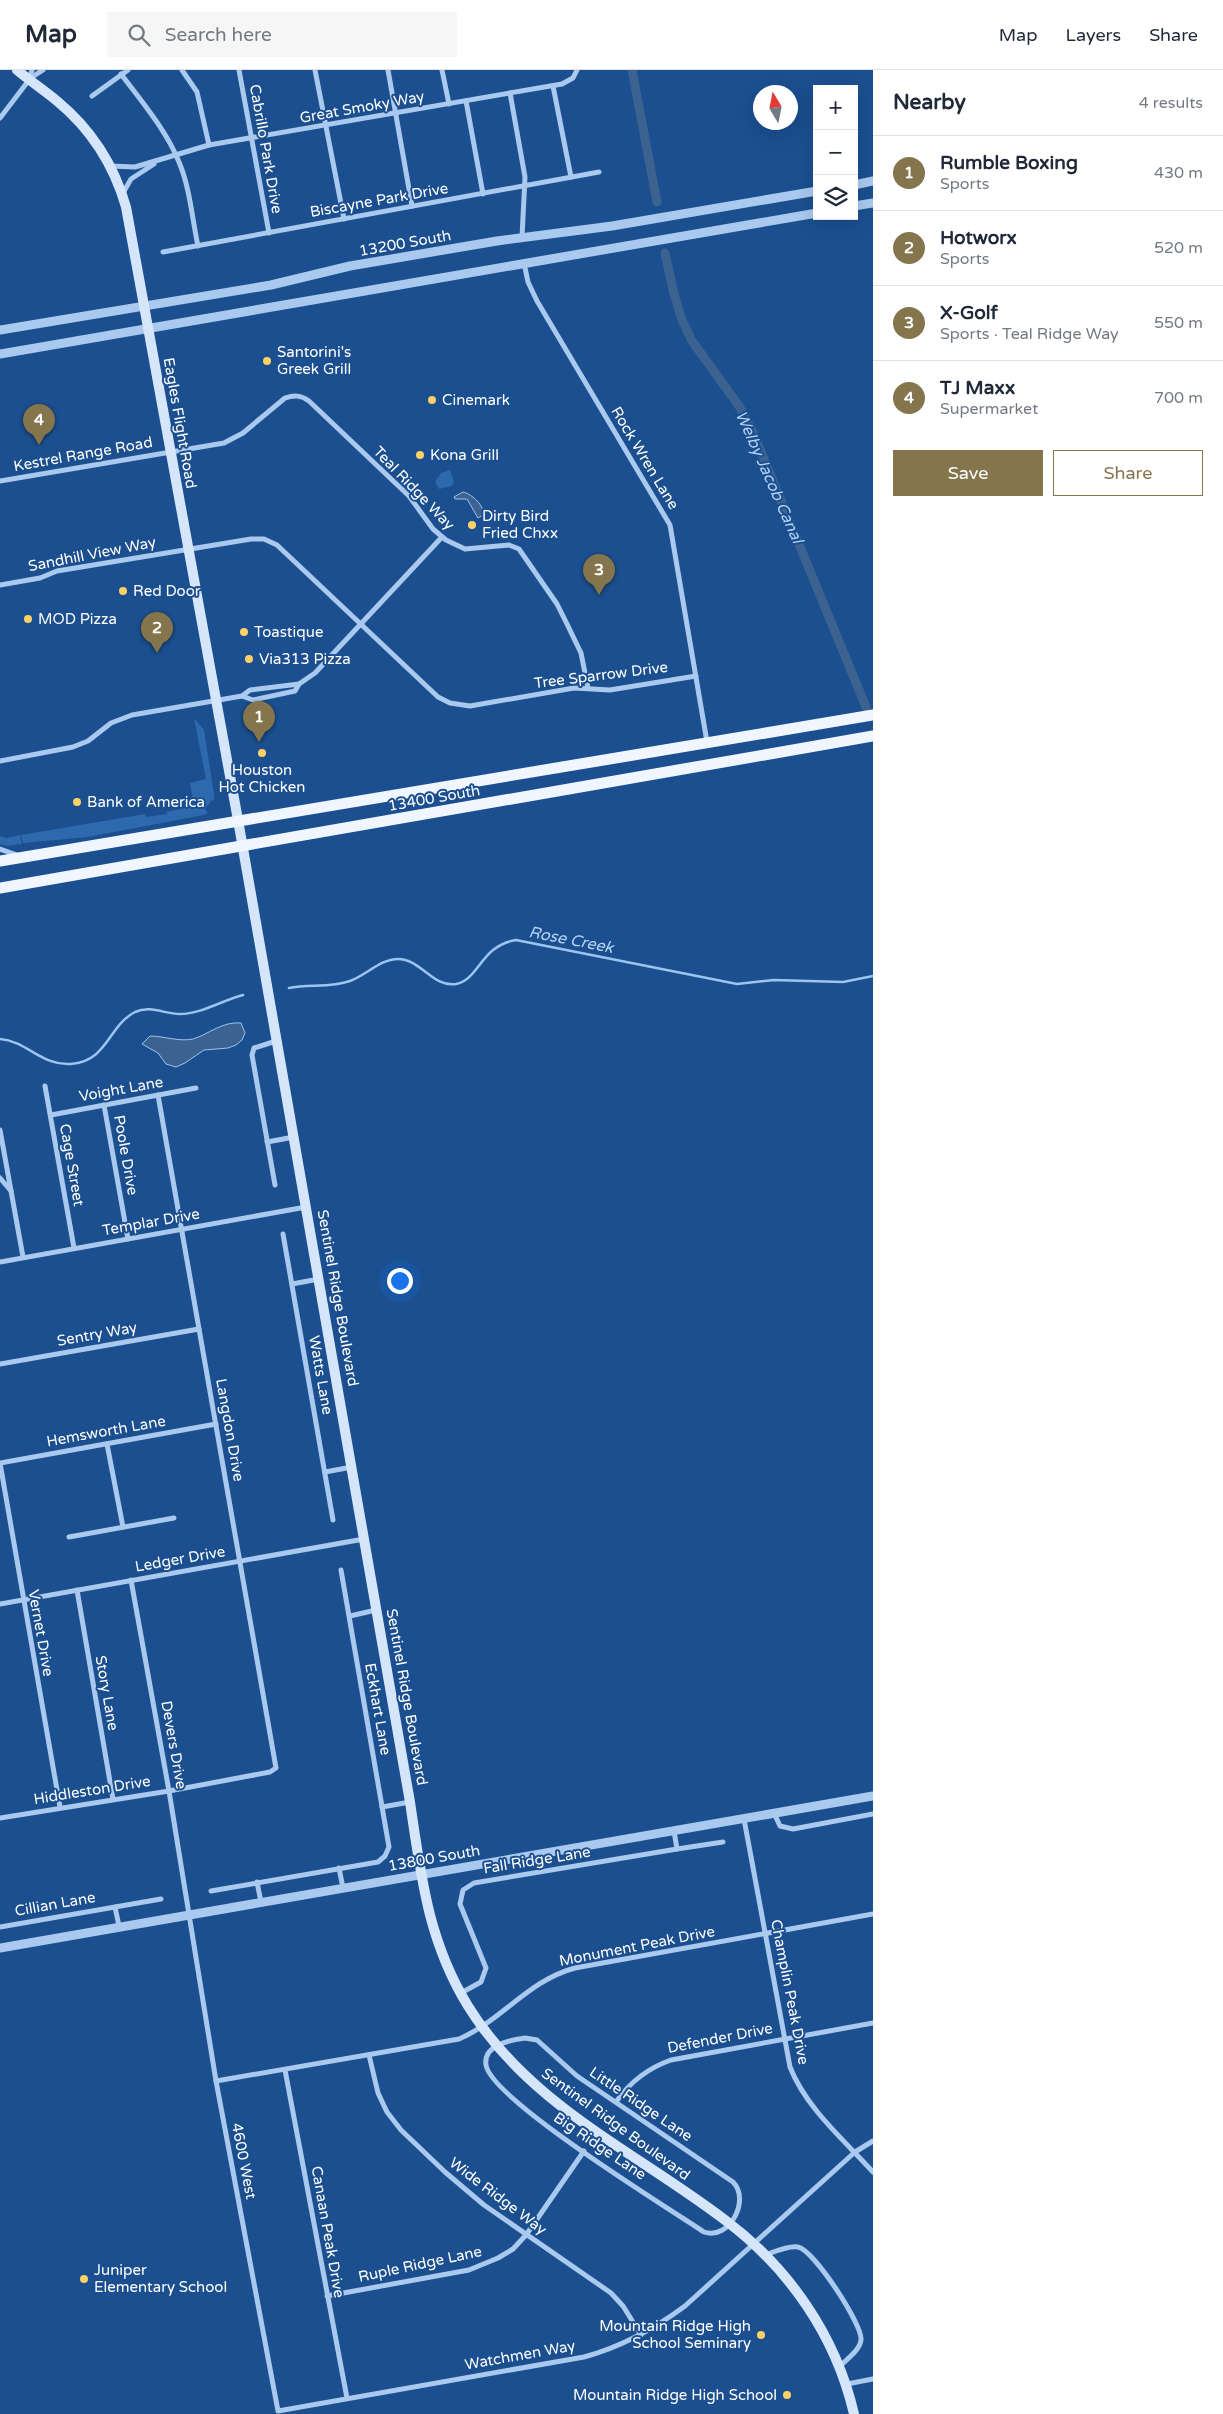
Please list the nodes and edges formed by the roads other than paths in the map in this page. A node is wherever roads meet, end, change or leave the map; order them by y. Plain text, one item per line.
1 (18, 70) edge
2 (43, 70) edge
3 (128, 70) edge
4 (182, 70) edge
5 (239, 70) edge
6 (315, 70) edge
7 (388, 70) edge
8 (442, 70) edge
9 (577, 70) edge
10 (122, 74) junction
11 (30, 75) edge
12 (553, 86) junction
13 (510, 93) junction
14 (92, 96) dead end
15 (466, 102) junction
16 (449, 104) junction
17 (396, 113) junction
18 (0, 118) edge
19 (326, 126) junction
20 (252, 139) junction
21 (209, 145) junction
22 (176, 154) junction
23 (156, 162) junction
24 (110, 166) junction
25 (599, 172) dead end
26 (571, 177) junction
27 (873, 182) edge
28 (858, 184) edge
29 (525, 186) junction
30 (813, 192) edge
31 (483, 194) junction
32 (122, 196) junction
33 (873, 203) edge
34 (858, 205) edge
35 (412, 206) junction
36 (813, 214) edge
37 (344, 219) junction
38 (269, 233) junction
39 (522, 237) junction
40 (198, 246) junction
41 (163, 252) dead end
42 (524, 263) junction
43 (143, 306) junction
44 (147, 328) junction
45 (0, 330) edge
46 (0, 354) edge
47 (170, 452) junction
48 (0, 481) edge
49 (442, 537) junction
50 (188, 549) junction
51 (0, 585) edge
52 (361, 624) junction
53 (696, 676) junction
54 (299, 684) junction
55 (588, 688) junction
56 (242, 696) junction
57 (216, 701) junction
58 (873, 714) edge
59 (873, 736) edge
60 (707, 742) junction
61 (0, 760) edge
62 (238, 820) junction
63 (242, 846) junction
64 (0, 849) edge
65 (22, 857) junction
66 (0, 861) edge
67 (0, 888) edge
68 (277, 1041) junction
69 (45, 1086) dead end
70 (196, 1088) dead end
71 (158, 1095) junction
72 (104, 1105) junction
73 (50, 1115) junction
74 (0, 1130) edge
75 (294, 1137) junction
76 (267, 1142) junction
77 (0, 1178) edge
78 (275, 1185) dead end
79 (12, 1192) junction
80 (306, 1207) junction
81 (182, 1229) junction
82 (283, 1234) dead end
83 (128, 1239) junction
84 (74, 1248) junction
85 (24, 1257) junction
86 (0, 1262) edge
87 (319, 1279) junction
88 (292, 1284) junction
89 (199, 1328) junction
90 (0, 1364) edge
91 (216, 1424) junction
92 (107, 1444) junction
93 (0, 1463) edge
94 (352, 1468) junction
95 (325, 1472) junction
96 (174, 1518) dead end
97 (333, 1520) dead end
98 (122, 1527) junction
99 (69, 1537) dead end
100 (364, 1538) junction
101 (241, 1561) junction
102 (341, 1570) dead end
103 (131, 1580) junction
104 (76, 1590) junction
105 (23, 1600) junction
106 (0, 1604) edge
107 (377, 1610) junction
108 (350, 1616) junction
109 (276, 1768) joint
110 (169, 1791) junction
111 (873, 1796) edge
112 (114, 1800) junction
113 (410, 1802) junction
114 (382, 1807) junction
115 (60, 1808) junction
116 (774, 1814) junction
117 (873, 1814) edge
118 (0, 1816) edge
119 (744, 1818) junction
120 (674, 1831) junction
121 (723, 1842) dead end
122 (677, 1849) junction
123 (339, 1868) junction
124 (422, 1874) junction
125 (257, 1882) junction
126 (342, 1888) junction
127 (211, 1891) dead end
128 (161, 1899) dead end
129 (261, 1902) junction
130 (115, 1907) junction
131 (190, 1914) junction
132 (873, 1914) edge
133 (119, 1926) junction
134 (0, 1927) edge
135 (766, 1934) junction
136 (0, 1948) edge
137 (461, 1994) junction
138 (873, 2023) edge
139 (482, 2026) junction
140 (785, 2038) junction
141 (497, 2046) junction
142 (369, 2055) junction
143 (286, 2070) junction
144 (216, 2082) junction
145 (616, 2102) junction
146 (873, 2141) edge
147 (584, 2151) junction
148 (854, 2152) junction
149 (873, 2172) edge
150 (730, 2224) junction
151 (526, 2235) junction
152 (753, 2243) junction
153 (765, 2255) junction
154 (327, 2296) junction
155 (642, 2335) junction
156 (840, 2366) junction
157 (873, 2379) edge
158 (847, 2384) junction
159 (347, 2398) junction
160 (278, 2412) joint
161 (854, 2414) edge

1 - 11 main road, Eagles Flight Road
2 - 11 street
3 - 10 street
4 - 21 street
5 - 20 street, Cabrillo Park Drive
6 - 19 street
7 - 17 street
8 - 16 street
9 - 12 street, Great Smoky Way
10 - 14 street
10 - 22 street
11 - 18 street
11 - 24 main road, Eagles Flight Road
12 - 13 street, Great Smoky Way
12 - 26 street
13 - 15 street, Great Smoky Way
13 - 29 street
15 - 16 street, Great Smoky Way
15 - 31 street
16 - 17 street, Great Smoky Way
17 - 19 street, Great Smoky Way
17 - 35 street
19 - 20 street, Great Smoky Way
19 - 37 street
20 - 21 street, Great Smoky Way
20 - 38 street, Cabrillo Park Drive
21 - 22 street, Great Smoky Way
22 - 23 street, Great Smoky Way
22 - 40 street
23 - 24 street, Great Smoky Way
23 - 32 street, Great Smoky Way
24 - 32 main road, Eagles Flight Road
25 - 26 street, Biscayne Park Drive
26 - 29 street, Biscayne Park Drive
27 - 28 street
29 - 31 street, Biscayne Park Drive
29 - 39 street
30 - 39 street, 13200 South
31 - 35 street, Biscayne Park Drive
32 - 43 main road, Eagles Flight Road
33 - 34 street
35 - 37 street, Biscayne Park Drive
36 - 42 street
37 - 38 street, Biscayne Park Drive
38 - 40 street, Biscayne Park Drive
39 - 43 street, 13200 South
40 - 41 street, Biscayne Park Drive
42 - 44 street
42 - 53 street, Rock Wren Lane
43 - 44 main road, Eagles Flight Road
43 - 45 street, 13200 South
44 - 46 street
44 - 47 main road, Eagles Flight Road
47 - 48 street, Kestrel Range Road
47 - 49 street, Teal Ridge Way
47 - 50 main road, Eagles Flight Road
49 - 52 street
49 - 55 street, Teal Ridge Way
50 - 51 street, Sandhill View Way
50 - 52 street, Tree Sparrow Drive
50 - 57 main road, Eagles Flight Road
52 - 54 street
52 - 55 street, Tree Sparrow Drive
53 - 55 street, Tree Sparrow Drive
53 - 60 street, Rock Wren Lane
54 - 56 street
54 - 56 street
56 - 57 street
57 - 61 street
57 - 62 main road, Eagles Flight Road
58 - 60 main road, 13400 South
59 - 63 main road, 13400 South
60 - 62 main road, 13400 South
62 - 63 main road, Sentinel Ridge Boulevard
62 - 65 main road, 13400 South
63 - 67 main road, 13400 South
63 - 68 main road, Sentinel Ridge Boulevard
64 - 65 street
65 - 66 main road, 13400 South
68 - 75 main road, Sentinel Ridge Boulevard
68 - 76 street
69 - 73 street, Cage Street
70 - 71 street, Voight Lane
71 - 72 street, Voight Lane
71 - 81 street, Langdon Drive
72 - 73 street, Voight Lane
72 - 83 street, Poole Drive
73 - 84 street, Cage Street
74 - 79 street
75 - 76 street
75 - 80 main road, Sentinel Ridge Boulevard
76 - 78 street
77 - 79 street
79 - 85 street
80 - 81 street, Templar Drive
80 - 87 main road, Sentinel Ridge Boulevard
81 - 83 street, Templar Drive
81 - 89 street, Langdon Drive
82 - 88 street, Watts Lane
83 - 84 street, Templar Drive
84 - 85 street, Templar Drive
85 - 86 street, Templar Drive
87 - 88 street
87 - 94 main road, Sentinel Ridge Boulevard
88 - 95 street, Watts Lane
89 - 90 street, Sentry Way
89 - 91 street, Langdon Drive
91 - 92 street, Hemsworth Lane
91 - 101 street, Langdon Drive
92 - 93 street, Hemsworth Lane
92 - 98 street
93 - 105 street, Vernet Drive
94 - 95 street
94 - 100 main road, Sentinel Ridge Boulevard
95 - 97 street, Watts Lane
96 - 98 street
98 - 99 street
100 - 101 street, Ledger Drive
100 - 107 main road, Sentinel Ridge Boulevard
101 - 103 street, Ledger Drive
101 - 109 street, Langdon Drive
102 - 108 street, Eckhart Lane
103 - 104 street, Ledger Drive
103 - 110 street, Devers Drive
104 - 105 street, Ledger Drive
104 - 112 street, Story Lane
105 - 106 street, Ledger Drive
105 - 115 street, Vernet Drive
107 - 108 street
107 - 113 main road, Sentinel Ridge Boulevard
108 - 114 street, Eckhart Lane
109 - 110 street, Hiddleston Drive
110 - 112 street, Hiddleston Drive
110 - 131 street, Devers Drive
111 - 116 street, 13800 South
112 - 115 street, Hiddleston Drive
113 - 114 street
113 - 124 main road, Sentinel Ridge Boulevard
114 - 123 street, Eckhart Lane
115 - 118 street, Hiddleston Drive
116 - 117 street
116 - 119 street, 13800 South
119 - 120 street, 13800 South
119 - 135 street, Champlin Peak Drive
120 - 122 street
120 - 124 street, 13800 South
121 - 122 street, Fall Ridge Lane
122 - 137 street, Fall Ridge Lane
123 - 125 street
123 - 126 street
124 - 126 street, 13800 South
124 - 137 main road, Sentinel Ridge Boulevard
125 - 127 street
125 - 129 street
126 - 129 street, 13800 South
128 - 130 street, Cillian Lane
129 - 131 street, 13800 South
130 - 133 street, Cillian Lane
130 - 134 street, Cillian Lane
131 - 133 street, 13800 South
131 - 144 street, 4600 West
132 - 135 street, Monument Peak Drive
133 - 136 street, 13800 South
135 - 139 street, Monument Peak Drive
135 - 140 street, Champlin Peak Drive
137 - 139 main road, Sentinel Ridge Boulevard
138 - 140 street, Defender Drive
139 - 141 main road, Sentinel Ridge Boulevard
139 - 142 street, Monument Peak Drive
140 - 145 street, Defender Drive
140 - 148 street, Champlin Peak Drive
141 - 145 street, Little Ridge Lane
141 - 147 street, Big Ridge Lane
141 - 150 main road, Sentinel Ridge Boulevard
142 - 143 street, Monument Peak Drive
142 - 151 street, Wide Ridge Way
143 - 144 street, Monument Peak Drive
143 - 154 street, Canaan Peak Drive
144 - 160 street, 4600 West
145 - 150 street, Little Ridge Lane
146 - 148 street, Watchmen Way
147 - 150 street, Big Ridge Lane
147 - 151 street, Ruple Ridge Lane
148 - 149 street, Champlin Peak Drive
148 - 152 street, Watchmen Way
150 - 152 main road, Sentinel Ridge Boulevard
151 - 154 street, Ruple Ridge Lane
151 - 155 street, Wide Ridge Way
152 - 153 main road, Sentinel Ridge Boulevard
152 - 155 street, Watchmen Way
153 - 156 main road, Sentinel Ridge Boulevard
153 - 156 street
154 - 159 street, Canaan Peak Drive
155 - 159 street, Watchmen Way
156 - 158 main road, Sentinel Ridge Boulevard
157 - 158 street
158 - 161 main road, Sentinel Ridge Boulevard
159 - 160 street, Watchmen Way

